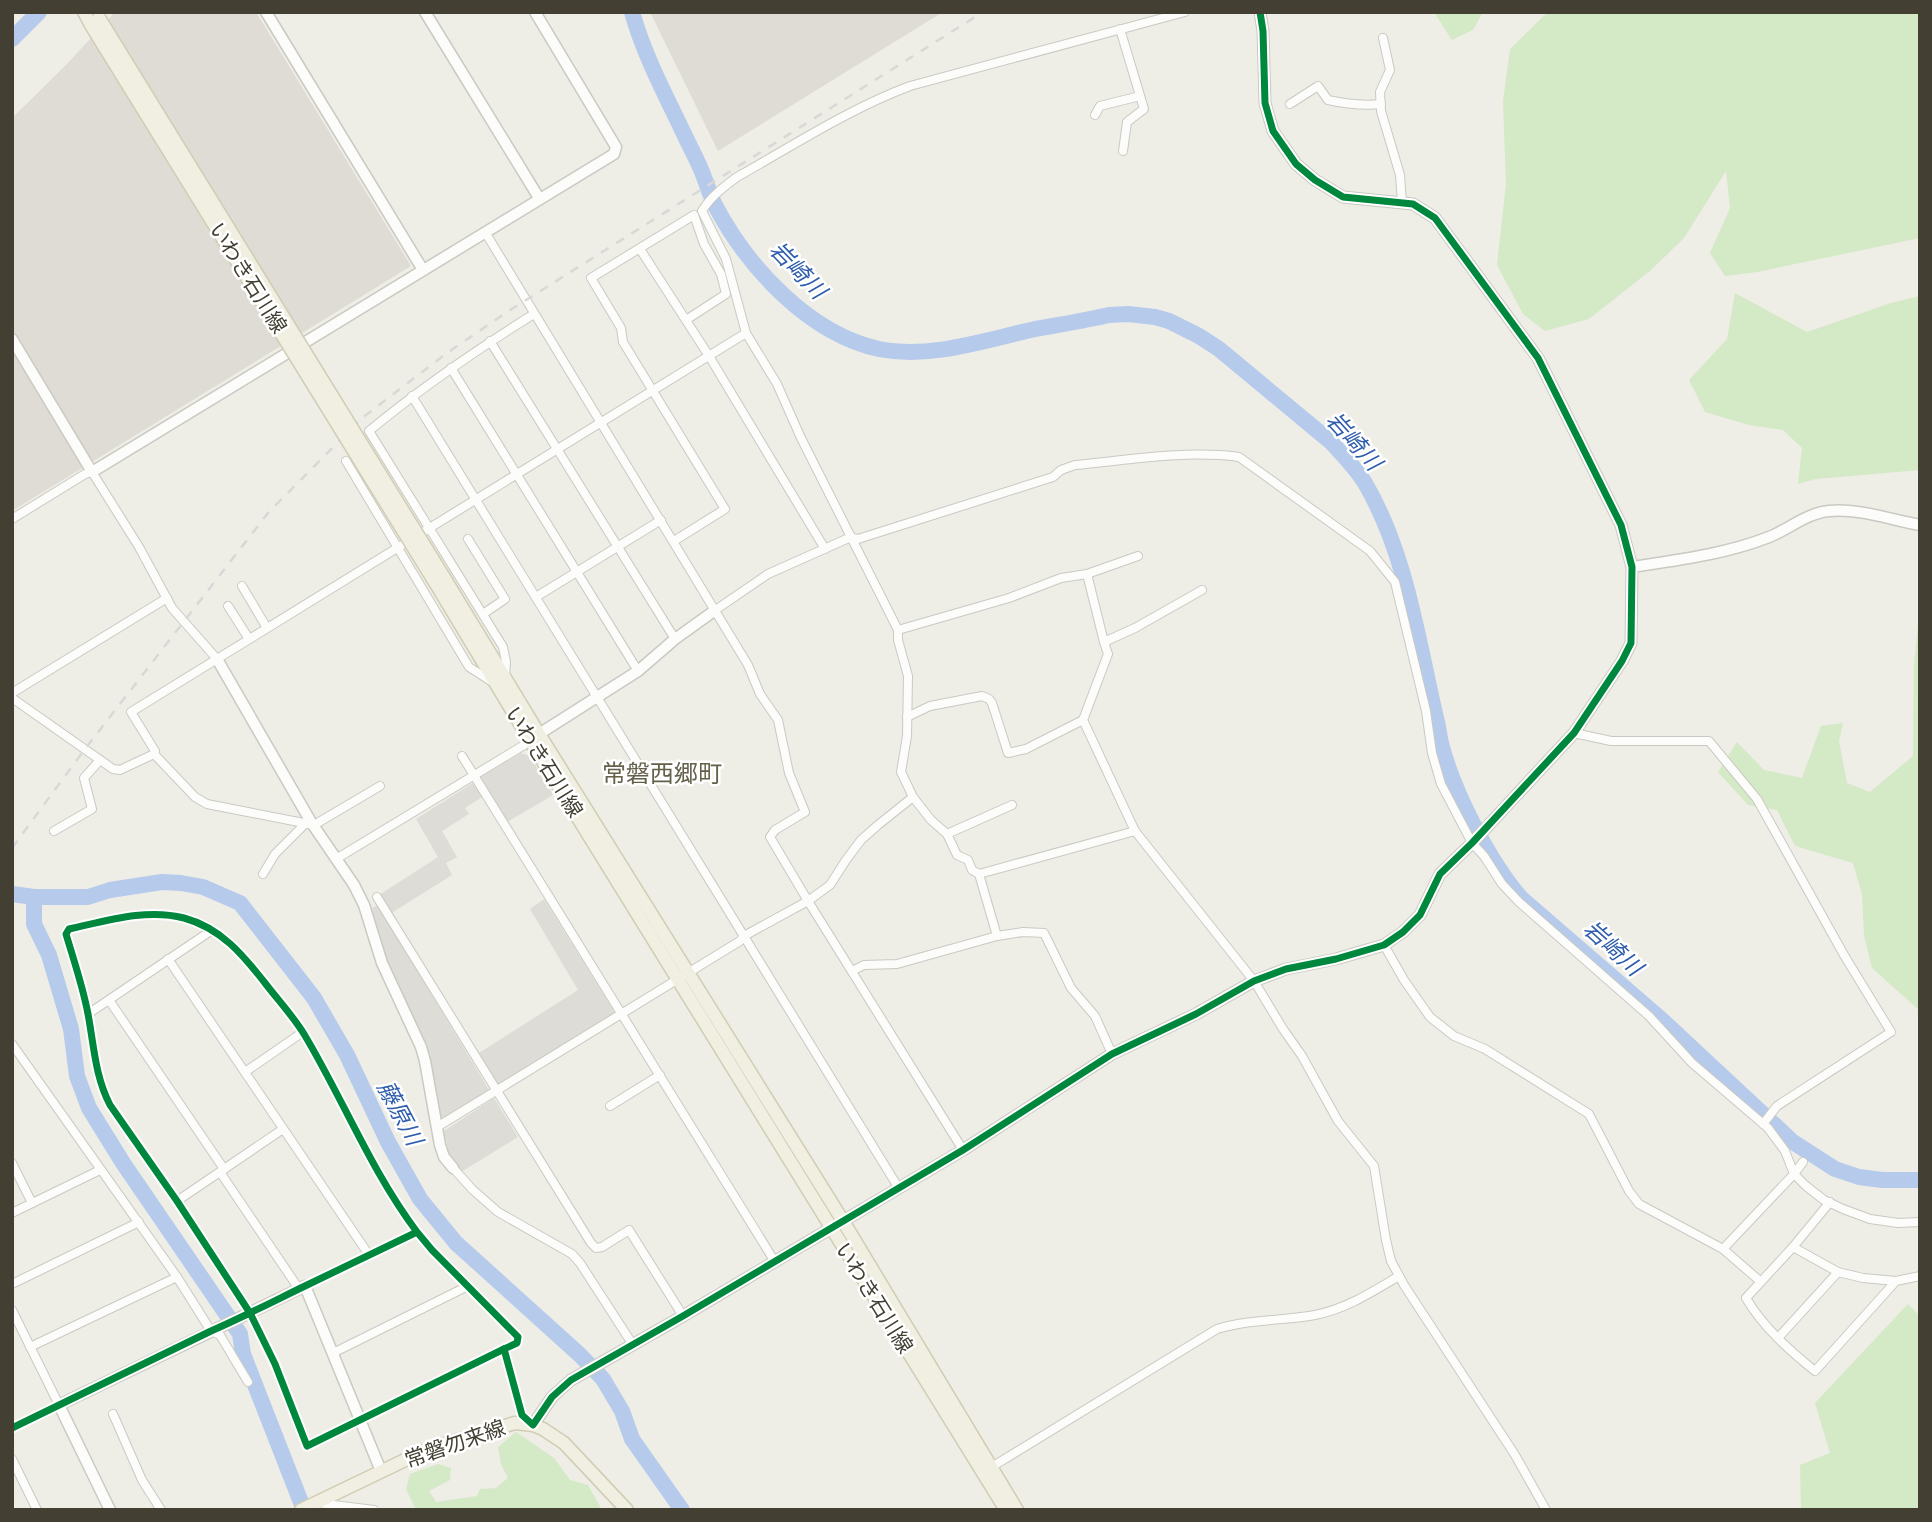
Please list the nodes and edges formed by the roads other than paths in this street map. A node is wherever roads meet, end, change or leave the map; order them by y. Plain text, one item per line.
1 (266, 12) edge
2 (425, 12) edge
3 (535, 12) edge
4 (1185, 12) edge
5 (1260, 12) edge
6 (91, 17) edge
7 (1120, 29) junction
8 (1383, 38) dead end
9 (1140, 96) junction
10 (1290, 103) dead end
11 (1381, 104) junction
12 (1095, 115) dead end
13 (1123, 151) dead end
14 (539, 198) junction
15 (1402, 203) junction
16 (485, 232) junction
17 (640, 249) junction
18 (424, 270) junction
19 (534, 314) junction
20 (686, 320) junction
21 (746, 334) junction
22 (12, 339) edge
23 (491, 341) junction
24 (709, 356) junction
25 (451, 368) junction
26 (652, 391) junction
27 (412, 396) junction
28 (602, 422) junction
29 (557, 449) junction
30 (346, 461) dead end
31 (92, 472) junction
32 (517, 474) junction
33 (475, 499) junction
34 (12, 519) edge
35 (661, 520) junction
36 (1920, 525) edge
37 (429, 528) junction
38 (851, 537) junction
39 (468, 539) dead end
40 (674, 541) junction
41 (398, 547) junction
42 (618, 547) junction
43 (825, 549) junction
44 (1139, 556) dead end
45 (1632, 567) junction
46 (577, 572) junction
47 (1087, 574) junction
48 (242, 586) dead end
49 (1202, 590) dead end
50 (536, 597) junction
51 (167, 598) junction
52 (228, 606) dead end
53 (715, 611) junction
54 (483, 614) junction
55 (267, 628) junction
56 (898, 631) junction
57 (249, 639) junction
58 (674, 639) junction
59 (1104, 642) junction
60 (217, 659) junction
61 (638, 671) junction
62 (501, 681) junction
63 (12, 693) edge
64 (12, 698) edge
65 (597, 698) junction
66 (907, 717) junction
67 (1083, 720) junction
68 (1574, 733) junction
69 (535, 738) junction
70 (154, 754) junction
71 (462, 757) dead end
72 (100, 760) junction
73 (474, 776) junction
74 (380, 786) dead end
75 (913, 797) junction
76 (1012, 805) dead end
77 (310, 824) junction
78 (54, 831) dead end
79 (1135, 831) junction
80 (947, 834) junction
81 (1474, 841) junction
82 (336, 859) junction
83 (263, 874) dead end
84 (979, 874) junction
85 (377, 897) dead end
86 (811, 898) junction
87 (212, 930) junction
88 (744, 936) junction
89 (998, 936) junction
90 (1384, 945) junction
91 (169, 959) junction
92 (852, 971) junction
93 (683, 977) junction
94 (1254, 981) junction
95 (109, 1000) junction
96 (88, 1014) junction
97 (622, 1014) junction
98 (303, 1032) junction
99 (12, 1044) edge
100 (1112, 1054) junction
101 (245, 1072) junction
102 (660, 1075) junction
103 (497, 1090) junction
104 (610, 1106) dead end
105 (1763, 1125) junction
106 (437, 1127) junction
107 (283, 1129) junction
108 (963, 1150) junction
109 (1803, 1162) dead end
110 (12, 1163) edge
111 (453, 1168) joint
112 (100, 1170) junction
113 (222, 1170) junction
114 (1794, 1174) junction
115 (898, 1187) junction
116 (177, 1201) junction
117 (1829, 1202) junction
118 (32, 1203) junction
119 (12, 1213) edge
120 (139, 1222) junction
121 (1920, 1222) edge
122 (837, 1224) junction
123 (417, 1232) junction
124 (1793, 1247) junction
125 (1723, 1248) junction
126 (369, 1255) junction
127 (775, 1262) junction
128 (1838, 1272) junction
129 (1399, 1276) junction
130 (1920, 1276) edge
131 (177, 1277) junction
132 (1896, 1281) junction
133 (1761, 1282) junction
134 (12, 1284) edge
135 (468, 1286) junction
136 (302, 1287) junction
137 (12, 1310) edge
138 (246, 1315) junction
139 (683, 1316) junction
140 (216, 1329) junction
141 (1778, 1338) junction
142 (633, 1345) junction
143 (30, 1347) junction
144 (504, 1349) junction
145 (333, 1353) junction
146 (248, 1381) dead end
147 (59, 1405) junction
148 (113, 1414) dead end
149 (360, 1420) junction
150 (533, 1425) junction
151 (12, 1428) edge
152 (12, 1459) edge
153 (987, 1470) junction
154 (381, 1471) junction
155 (310, 1506) edge
156 (37, 1510) edge
157 (110, 1510) edge
158 (161, 1510) edge
159 (374, 1510) edge
160 (627, 1510) edge
161 (1006, 1510) edge
162 (1017, 1510) edge
163 (1546, 1510) edge

1 - 18 street
2 - 14 street
3 - 14 street
4 - 7 street
5 - 15 street
6 - 62 main road, いわき石川線, bridge
7 - 9 street
7 - 21 street
8 - 11 street
9 - 12 street
9 - 13 street
10 - 11 street
11 - 15 street
14 - 16 street
15 - 45 street
16 - 18 street
16 - 19 street
17 - 20 street
17 - 20 street
17 - 26 street
18 - 31 street
19 - 23 street
19 - 28 street
20 - 24 street
21 - 24 street
21 - 38 street
22 - 31 street
23 - 25 street
23 - 29 street
24 - 26 street
24 - 43 street
25 - 27 street
25 - 32 street
26 - 28 street
26 - 40 street
27 - 33 street
27 - 37 street
28 - 29 street
28 - 35 street
29 - 32 street
29 - 42 street
30 - 41 street
31 - 34 street
31 - 51 street
32 - 33 street
32 - 46 street
33 - 37 street
33 - 50 street
35 - 40 street
35 - 42 street
36 - 45 street
37 - 41 street
37 - 54 street
38 - 43 street
38 - 56 street
38 - 81 street
39 - 54 street
40 - 53 street
41 - 55 street
41 - 62 street
42 - 46 street
42 - 58 street
43 - 53 street
44 - 47 street
45 - 68 street
46 - 50 street
46 - 61 street
47 - 56 street
47 - 59 street
48 - 55 street
49 - 59 street
50 - 65 street
51 - 60 street
51 - 63 street
52 - 57 street
53 - 58 street
53 - 86 street
54 - 62 street
55 - 57 street
56 - 66 street
57 - 60 street
58 - 61 street
59 - 67 street
60 - 70 street
60 - 77 street
61 - 65 street
62 - 69 main road, いわき石川線
64 - 72 street
65 - 69 street
65 - 88 street
66 - 67 street
66 - 75 street
67 - 79 street
68 - 81 street
68 - 105 street
69 - 73 street
69 - 93 main road, いわき石川線
70 - 72 street
70 - 77 street
71 - 73 street
72 - 78 street
73 - 82 street
73 - 97 street
74 - 77 street
75 - 80 street
75 - 86 street
76 - 80 street
77 - 82 street
77 - 83 street
79 - 84 street
79 - 94 street
80 - 84 street
81 - 90 street
81 - 105 street
82 - 106 street
84 - 89 street
85 - 103 street
86 - 88 street
86 - 92 street
87 - 91 street
87 - 96 street
87 - 98 street
88 - 93 street
88 - 115 street
89 - 92 street
89 - 100 street
90 - 94 street
90 - 125 street
91 - 95 street
91 - 101 street
92 - 108 street
93 - 97 street
93 - 122 main road, いわき石川線
94 - 100 street
94 - 129 street
95 - 96 street
95 - 113 street
96 - 116 street
97 - 102 street
97 - 103 street
98 - 101 street
98 - 123 street
99 - 112 street
100 - 108 street
101 - 107 street
102 - 104 street
102 - 127 street
103 - 106 street
103 - 139 street
105 - 114 street
106 - 111 street
107 - 113 street
107 - 126 street
108 - 115 street
109 - 114 street
110 - 118 street
111 - 142 street
112 - 118 street
112 - 120 street
113 - 116 street
113 - 136 street
114 - 117 street
114 - 125 street
115 - 122 street
116 - 138 street
117 - 121 street
117 - 124 street
118 - 119 street
120 - 131 street
120 - 134 street
122 - 127 street
122 - 153 main road, いわき石川線
123 - 126 street
123 - 135 street
124 - 128 street
124 - 133 street
125 - 133 street
126 - 136 street
127 - 139 street
128 - 132 street
128 - 141 street
129 - 153 street
129 - 163 street
130 - 132 street
131 - 140 street
131 - 143 street
132 - 141 street
133 - 141 street
135 - 144 street
135 - 145 street
136 - 138 street
136 - 145 street
137 - 143 street
138 - 140 street
138 - 149 street
139 - 142 street
140 - 146 street
140 - 147 street
142 - 150 street
143 - 147 street
144 - 149 street
144 - 150 street
145 - 149 street
147 - 151 street
147 - 157 street
148 - 158 street
149 - 154 street
150 - 154 main road, 常磐勿来線
150 - 160 main road, 常磐勿来線
152 - 156 street
153 - 161 main road, いわき石川線
153 - 162 main road, いわき石川線
154 - 155 main road, 常磐勿来線
155 - 159 street

